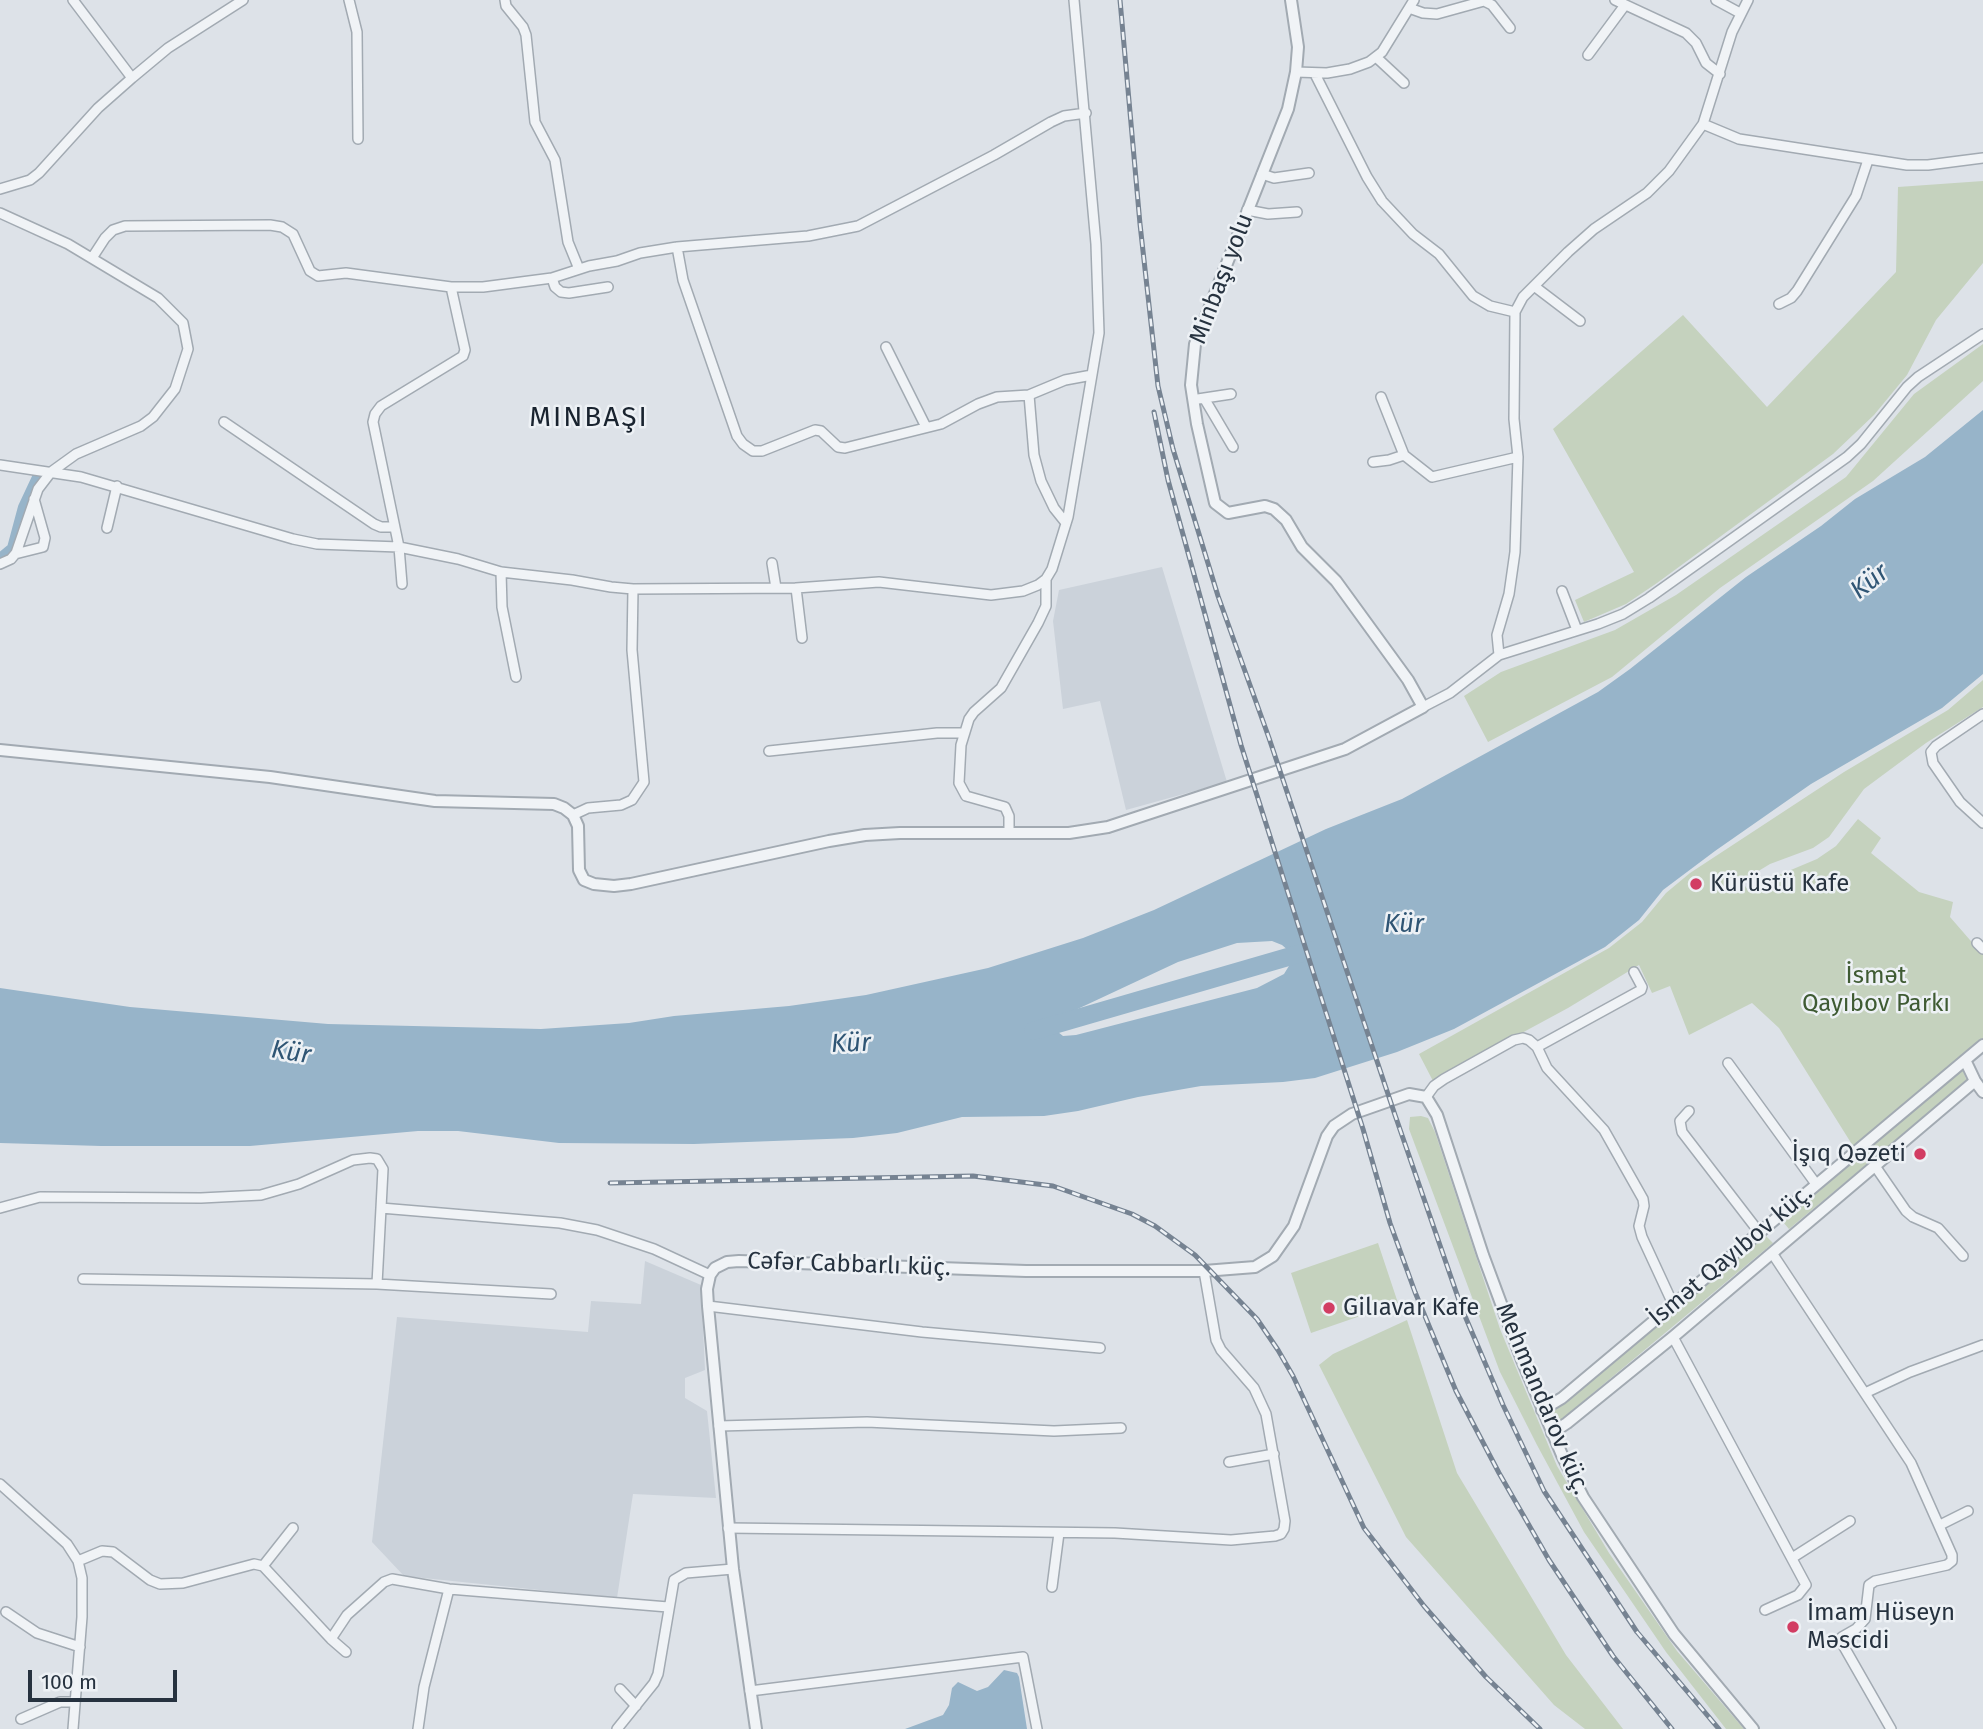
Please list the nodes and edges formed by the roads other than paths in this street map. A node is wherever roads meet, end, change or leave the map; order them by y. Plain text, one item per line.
1 (73, 0) edge
2 (243, 0) edge
3 (349, 0) edge
4 (505, 0) edge
5 (1074, 0) edge
6 (1291, 0) edge
7 (1615, 0) edge
8 (1716, 0) edge
9 (1748, 0) edge
10 (1412, 4) edge
11 (1625, 5) junction
12 (1740, 13) junction
13 (1510, 28) dead end
14 (1588, 55) dead end
15 (1376, 57) junction
16 (1296, 72) junction
17 (1315, 74) junction
18 (1720, 74) junction
19 (132, 78) junction
20 (1404, 83) dead end
21 (1086, 113) junction
22 (1703, 124) junction
23 (358, 139) dead end
24 (1983, 158) edge
25 (1868, 160) junction
26 (1308, 173) dead end
27 (1262, 174) junction
28 (0, 189) edge
29 (1247, 211) junction
30 (1297, 212) dead end
31 (0, 213) edge
32 (677, 247) junction
33 (92, 258) junction
34 (579, 269) junction
35 (552, 278) junction
36 (1534, 286) junction
37 (608, 287) dead end
38 (451, 288) junction
39 (1779, 304) dead end
40 (1515, 312) junction
41 (1580, 321) dead end
42 (1983, 334) edge
43 (886, 347) dead end
44 (1092, 375) junction
45 (1231, 394) dead end
46 (1029, 395) junction
47 (1381, 397) dead end
48 (1198, 399) junction
49 (224, 422) dead end
50 (926, 427) junction
51 (1233, 447) dead end
52 (1404, 455) junction
53 (1518, 457) junction
54 (1373, 462) dead end
55 (0, 465) edge
56 (51, 472) junction
57 (117, 486) junction
58 (34, 499) junction
59 (1066, 523) junction
60 (394, 527) junction
61 (107, 528) dead end
62 (399, 547) junction
63 (15, 554) junction
64 (772, 563) dead end
65 (0, 564) edge
66 (501, 572) junction
67 (1046, 579) junction
68 (402, 584) dead end
69 (776, 588) junction
70 (796, 588) junction
71 (633, 589) junction
72 (1562, 591) dead end
73 (1577, 630) junction
74 (802, 638) dead end
75 (1499, 655) junction
76 (516, 677) dead end
77 (1423, 707) junction
78 (1983, 714) edge
79 (964, 733) junction
80 (0, 750) edge
81 (769, 751) dead end
82 (573, 815) junction
83 (1983, 824) edge
84 (1009, 833) junction
85 (1634, 972) dead end
86 (1983, 1045) edge
87 (1537, 1047) junction
88 (1965, 1060) junction
89 (1728, 1063) dead end
90 (1975, 1081) junction
91 (1983, 1092) edge
92 (1426, 1097) junction
93 (1689, 1111) dead end
94 (1875, 1166) junction
95 (1816, 1185) junction
96 (0, 1208) edge
97 (382, 1208) junction
98 (1763, 1228) junction
99 (1782, 1244) junction
100 (1772, 1253) junction
101 (1964, 1256) dead end
102 (1204, 1271) junction
103 (710, 1275) junction
104 (83, 1279) dead end
105 (377, 1284) junction
106 (551, 1294) dead end
107 (1673, 1304) junction
108 (708, 1306) junction
109 (1673, 1337) junction
110 (1983, 1345) edge
111 (1100, 1348) dead end
112 (1865, 1393) junction
113 (1542, 1410) junction
114 (719, 1426) junction
115 (1121, 1428) dead end
116 (1552, 1433) junction
117 (1274, 1454) junction
118 (1229, 1462) dead end
119 (0, 1484) edge
120 (1968, 1511) dead end
121 (1850, 1521) dead end
122 (1940, 1525) junction
123 (293, 1528) dead end
124 (728, 1528) junction
125 (1059, 1533) junction
126 (1791, 1558) junction
127 (78, 1561) junction
128 (263, 1566) junction
129 (733, 1569) junction
130 (1052, 1587) dead end
131 (449, 1589) junction
132 (668, 1607) junction
133 (1765, 1610) dead end
134 (6, 1612) dead end
135 (331, 1639) junction
136 (80, 1647) junction
137 (345, 1652) dead end
138 (621, 1689) dead end
139 (750, 1691) junction
140 (75, 1702) junction
141 (636, 1706) junction
142 (21, 1719) dead end
143 (73, 1729) edge
144 (418, 1729) edge
145 (617, 1729) edge
146 (757, 1729) edge
147 (1037, 1729) edge
148 (1752, 1729) edge
149 (1891, 1729) edge

1 - 19 street
2 - 19 street
3 - 23 street
4 - 34 street
5 - 21 street
6 - 16 street, Minbaşı yolu
7 - 11 street
8 - 12 street
9 - 12 street
10 - 13 street
10 - 15 street
11 - 14 street
11 - 18 street
12 - 18 street
15 - 17 street
15 - 20 street
16 - 17 street
16 - 27 street, Minbaşı yolu
17 - 40 street
18 - 22 street
19 - 28 street
21 - 32 street
21 - 44 street
22 - 25 street
22 - 36 street
24 - 25 street
25 - 39 street
26 - 27 street
27 - 29 street, Minbaşı yolu
29 - 30 street
29 - 48 street, Minbaşı yolu
31 - 33 street
32 - 34 street
32 - 50 street
33 - 38 street
33 - 56 street
34 - 35 street
35 - 37 street
35 - 38 street
36 - 40 street
36 - 41 street
38 - 60 street
40 - 53 street
42 - 73 street
43 - 50 street
44 - 46 street
44 - 59 street
45 - 48 street
46 - 50 street
46 - 59 street
47 - 52 street
48 - 51 street
48 - 77 street, Minbaşı yolu
49 - 60 street
52 - 53 street
52 - 54 street
53 - 75 street
55 - 56 street
56 - 57 street
56 - 58 street
57 - 61 street
57 - 62 street
58 - 63 street
58 - 63 street
59 - 67 street
60 - 62 street
62 - 66 street
62 - 68 street
63 - 65 street
64 - 69 street
66 - 71 street
66 - 76 street
67 - 70 street
67 - 79 street
69 - 70 street
69 - 71 street
70 - 74 street
71 - 82 street
72 - 73 street
73 - 75 street
75 - 77 street
77 - 84 street
78 - 83 street
79 - 81 street
79 - 84 street
80 - 82 street
82 - 84 street
85 - 87 street
86 - 88 street, İsmət Qayıbov küç.
87 - 92 street
87 - 107 street
88 - 90 street
88 - 95 street, İsmət Qayıbov küç.
89 - 95 street
90 - 91 street
90 - 94 street, İsmət Qayıbov küç.
92 - 102 street, Cəfər Cabbarlı küç.
92 - 113 street, Mehmandarov küç.
93 - 98 street
94 - 99 street, İsmət Qayıbov küç.
94 - 101 street
95 - 98 street, İsmət Qayıbov küç.
96 - 97 street
97 - 103 street
97 - 105 street
98 - 99 street
98 - 107 street, İsmət Qayıbov küç.
99 - 100 street, İsmət Qayıbov küç.
100 - 109 street, İsmət Qayıbov küç.
100 - 112 street
102 - 103 street, Cəfər Cabbarlı küç.
102 - 117 street
103 - 108 street, Cəfər Cabbarlı küç.
104 - 105 street
105 - 106 street
107 - 113 street, İsmət Qayıbov küç.
108 - 111 street
108 - 114 street, Cəfər Cabbarlı küç.
109 - 116 street, İsmət Qayıbov küç.
109 - 126 street
110 - 112 street
112 - 122 street
113 - 116 street, Mehmandarov küç.
114 - 115 street
114 - 124 street, Cəfər Cabbarlı küç.
116 - 148 street, Mehmandarov küç.
117 - 118 street
117 - 125 street
119 - 127 street
120 - 122 street
121 - 126 street
122 - 149 street
123 - 128 street
124 - 125 street
124 - 129 street, Cəfər Cabbarlı küç.
125 - 130 street
126 - 133 street
127 - 128 street
127 - 136 street
128 - 135 street
129 - 132 street
129 - 139 street, Cəfər Cabbarlı küç.
131 - 132 street
131 - 135 street
131 - 144 street
132 - 141 street
134 - 136 street
135 - 137 street
136 - 140 street
138 - 141 street
139 - 146 street, Cəfər Cabbarlı küç.
139 - 147 street
140 - 142 street
140 - 143 street
141 - 145 street

